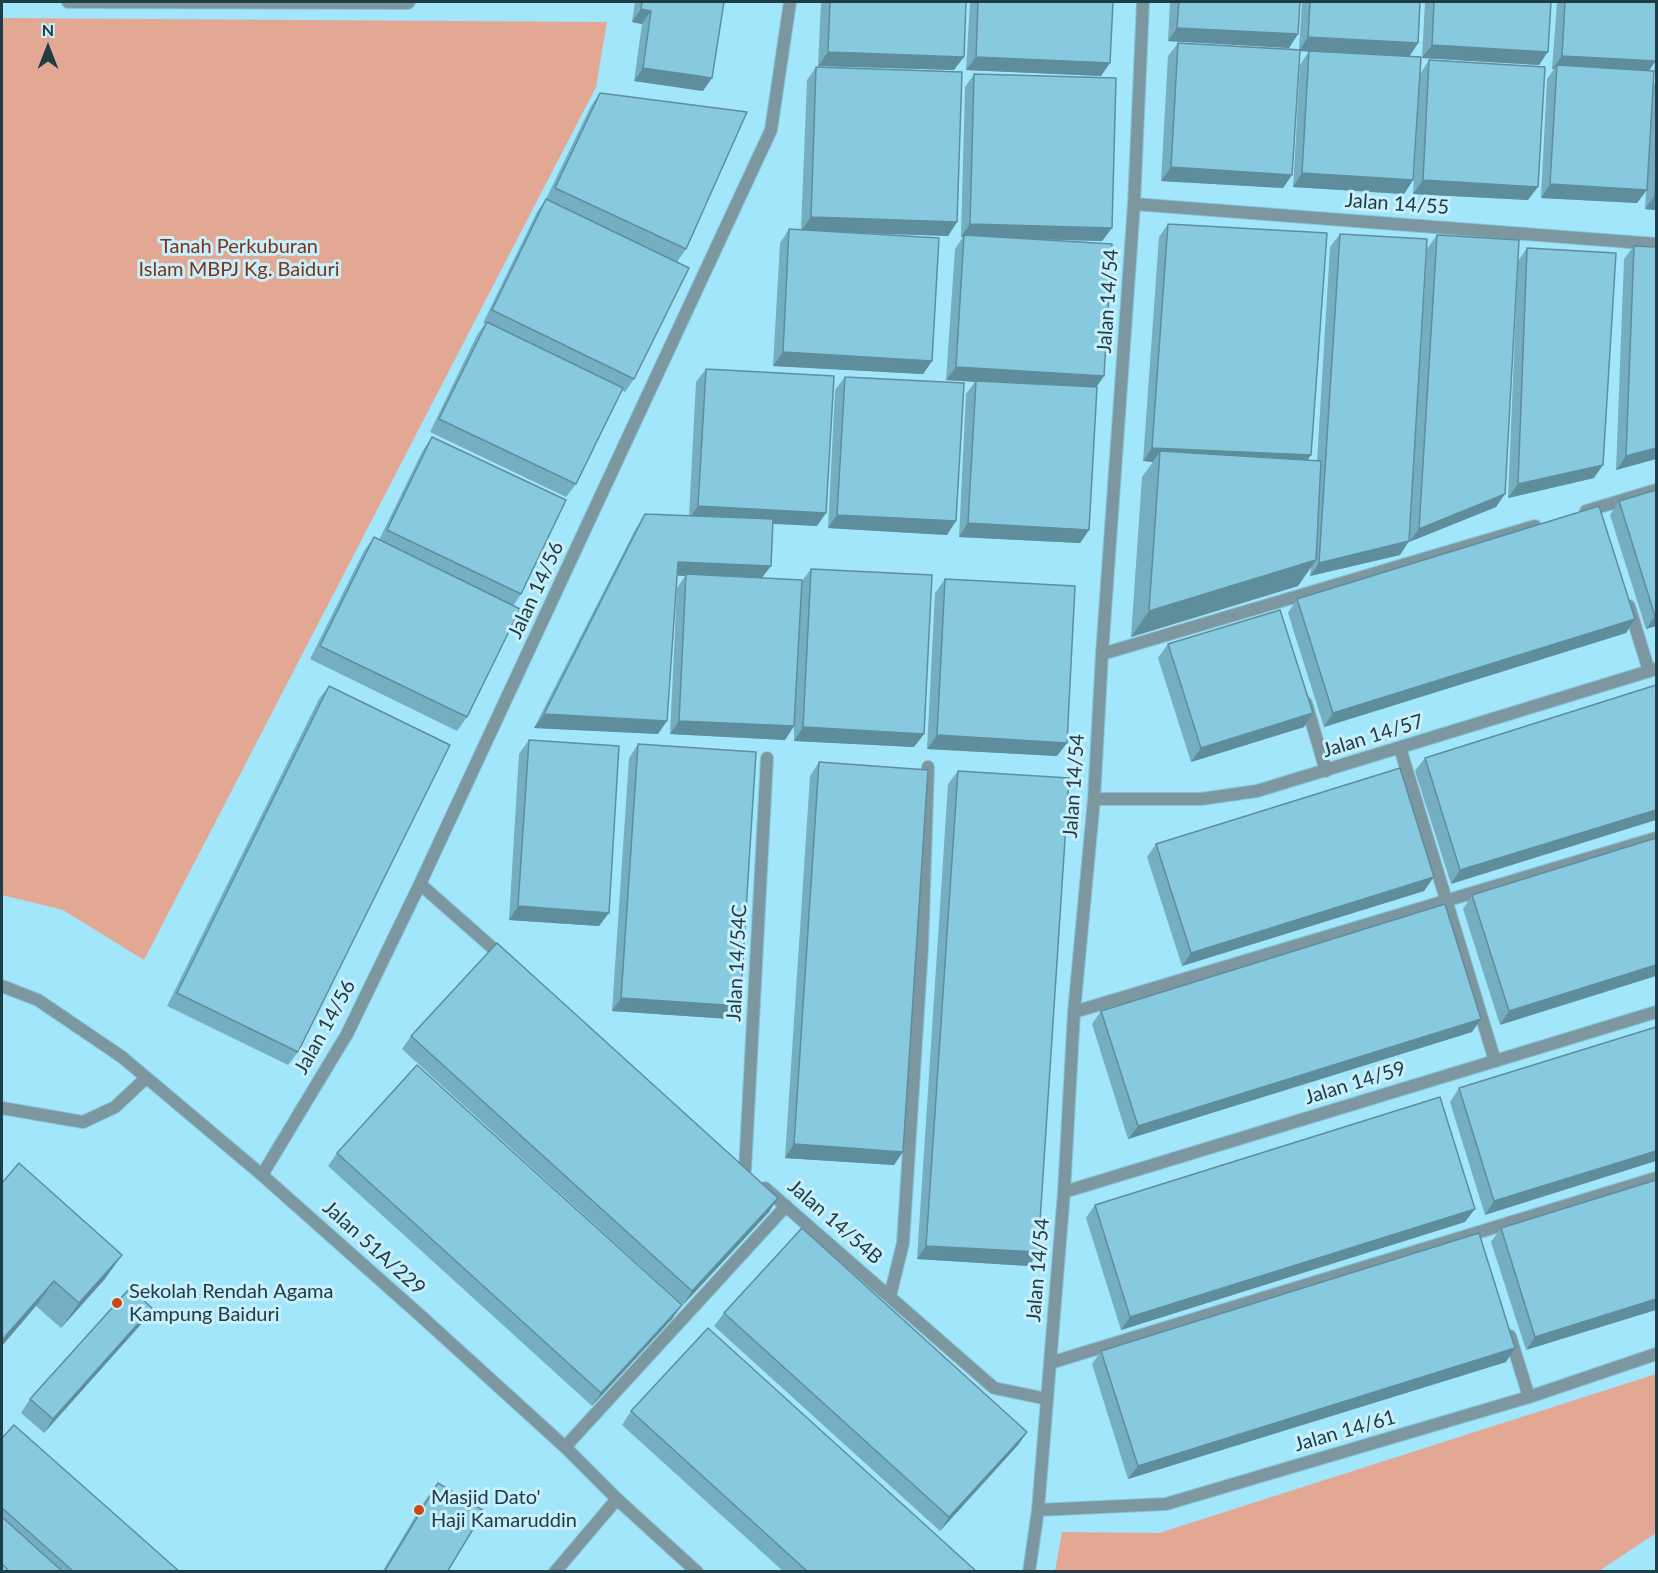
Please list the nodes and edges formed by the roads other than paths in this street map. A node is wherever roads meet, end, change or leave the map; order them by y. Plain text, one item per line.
1 (68, 2) edge
2 (409, 2) edge
3 (790, 2) edge
4 (1143, 2) edge
5 (1134, 204) junction
6 (1656, 244) edge
7 (1656, 490) edge
8 (1577, 514) edge
9 (1544, 524) edge
10 (1626, 594) edge
11 (1102, 654) junction
12 (1653, 670) edge
13 (1302, 692) edge
14 (1400, 747) junction
15 (767, 758) dead end
16 (928, 767) edge
17 (1326, 771) junction
18 (1094, 799) junction
19 (1656, 838) edge
20 (420, 884) junction
21 (1446, 901) junction
22 (517, 969) edge
23 (2, 986) edge
24 (1074, 1012) junction
25 (1656, 1012) edge
26 (1495, 1061) junction
27 (146, 1078) junction
28 (2, 1108) edge
29 (741, 1166) joint
30 (262, 1174) junction
31 (1656, 1178) edge
32 (1064, 1192) junction
33 (786, 1206) junction
34 (890, 1296) junction
35 (1505, 1320) edge
36 (1656, 1354) edge
37 (1050, 1363) junction
38 (1529, 1397) junction
39 (1047, 1399) junction
40 (565, 1447) junction
41 (617, 1498) junction
42 (1038, 1510) junction
43 (555, 1572) edge
44 (697, 1572) edge
45 (1029, 1572) edge

1 - 2 street
3 - 20 street, Jalan 14/56
4 - 5 street, Jalan 14/54
5 - 6 street, Jalan 14/55
5 - 11 street, Jalan 14/54
7 - 8 street
9 - 11 street
10 - 12 street
11 - 18 street, Jalan 14/54
12 - 14 street, Jalan 14/57
13 - 17 street
14 - 17 street, Jalan 14/57
14 - 21 street
15 - 29 street, Jalan 14/54C
16 - 34 street
17 - 18 street, Jalan 14/57
18 - 24 street, Jalan 14/54
19 - 21 street
20 - 22 street
20 - 30 street, Jalan 14/56
21 - 24 street
21 - 26 street
23 - 27 street, Jalan 51A/229
24 - 32 street, Jalan 14/54
25 - 26 street, Jalan 14/59
26 - 32 street, Jalan 14/59
27 - 28 street
27 - 30 street, Jalan 51A/229
29 - 33 street, Jalan 14/54B
30 - 40 street, Jalan 51A/229
31 - 37 street
32 - 37 street, Jalan 14/54
33 - 34 street, Jalan 14/54B
33 - 40 street
34 - 39 street, Jalan 14/54B
35 - 38 street
36 - 38 street, Jalan 14/61
37 - 39 street, Jalan 14/54
38 - 42 street, Jalan 14/61
39 - 42 street, Jalan 14/54
40 - 41 street, Jalan 51A/229
41 - 43 street
41 - 44 street, Jalan 51A/229
42 - 45 street, Jalan 14/54

